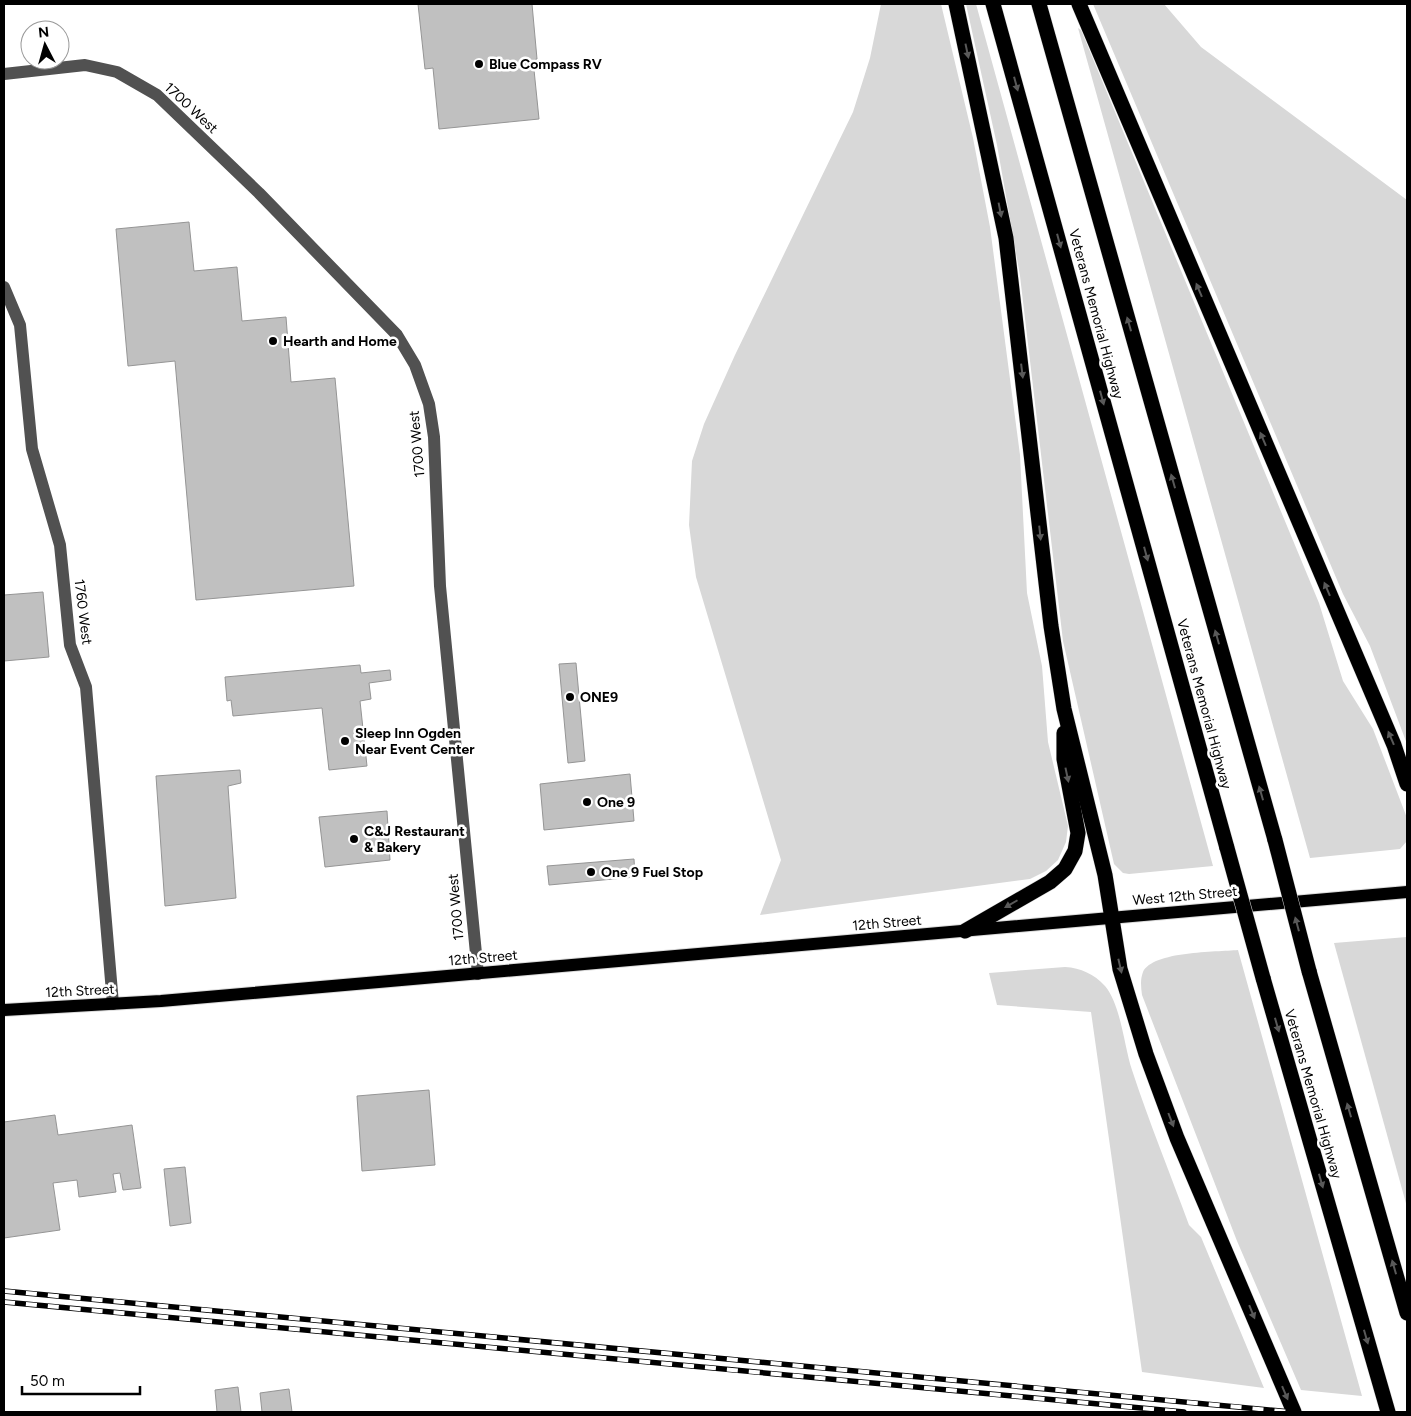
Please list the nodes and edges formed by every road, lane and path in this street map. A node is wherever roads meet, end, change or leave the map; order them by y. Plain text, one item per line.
1 (956, 4) edge
2 (994, 4) edge
3 (1039, 4) edge
4 (1079, 4) edge
5 (4, 74) edge
6 (4, 287) edge
7 (1064, 709) junction
8 (1407, 784) edge
9 (1407, 892) edge
10 (1110, 918) junction
11 (965, 931) junction
12 (478, 974) junction
13 (113, 1004) junction
14 (4, 1010) edge
15 (1407, 1314) edge
16 (1294, 1412) edge
17 (1388, 1412) edge

1 -> 7 highway
2 -> 17 highway, Veterans Memorial Highway, bridge
15 -> 3 highway, Veterans Memorial Highway, bridge
8 -> 4 highway
5 - 12 street, 1700 West
6 - 13 street, 1760 West
7 - 10 highway
7 -> 11 highway
9 - 10 main road, West 12th Street
10 - 11 main road, West 12th Street
10 -> 16 highway
11 - 12 main road, 12th Street
12 - 13 main road, 12th Street
13 - 14 main road, 12th Street

